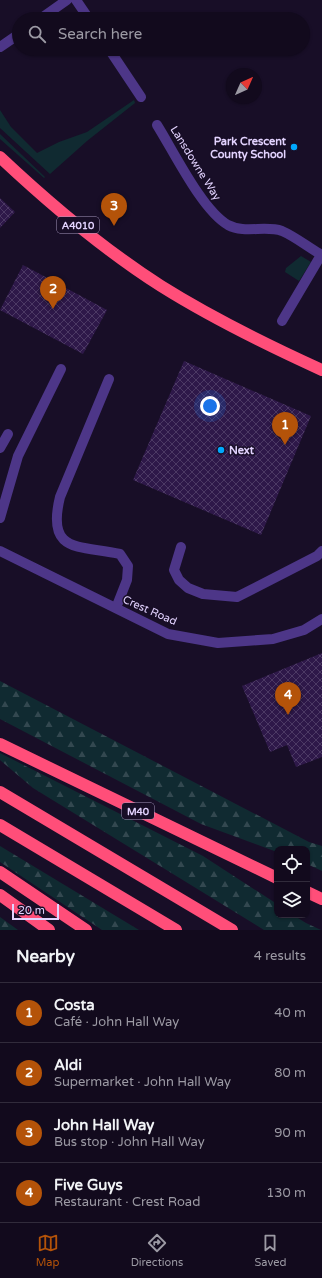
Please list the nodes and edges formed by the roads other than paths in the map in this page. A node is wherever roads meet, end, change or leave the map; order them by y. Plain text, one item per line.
1 (67, 0) edge
2 (76, 0) edge
3 (50, 12) edge
4 (84, 12) edge
5 (12, 39) edge
6 (0, 47) edge
7 (114, 56) edge
8 (142, 97) dead end
9 (158, 125) dead end
10 (0, 157) edge
11 (322, 255) edge
12 (282, 321) dead end
13 (61, 369) dead end
14 (322, 370) edge
15 (109, 379) dead end
16 (8, 434) dead end
17 (0, 448) edge
18 (0, 518) edge
19 (181, 547) dead end
20 (0, 551) edge
21 (322, 551) edge
22 (116, 608) junction
23 (322, 619) edge
24 (0, 744) edge
25 (0, 792) edge
26 (0, 825) edge
27 (0, 872) edge
28 (274, 877) edge
29 (310, 893) edge
30 (0, 895) edge
31 (322, 899) edge
32 (49, 930) edge
33 (86, 930) edge
34 (176, 930) edge
35 (232, 930) edge

1 - 3 street
2 - 4 street
5 - 6 street
7 - 8 street
9 - 11 street, Lansdowne Way
10 - 14 highway, A4010
11 - 12 street
13 - 18 street
15 - 22 street
16 - 17 street
19 - 21 street
20 - 22 street, Crest Road
22 - 23 street, Crest Road
24 - 28 highway, M40
25 - 35 highway
26 - 34 highway
27 - 33 highway
29 - 31 highway
30 - 32 highway

